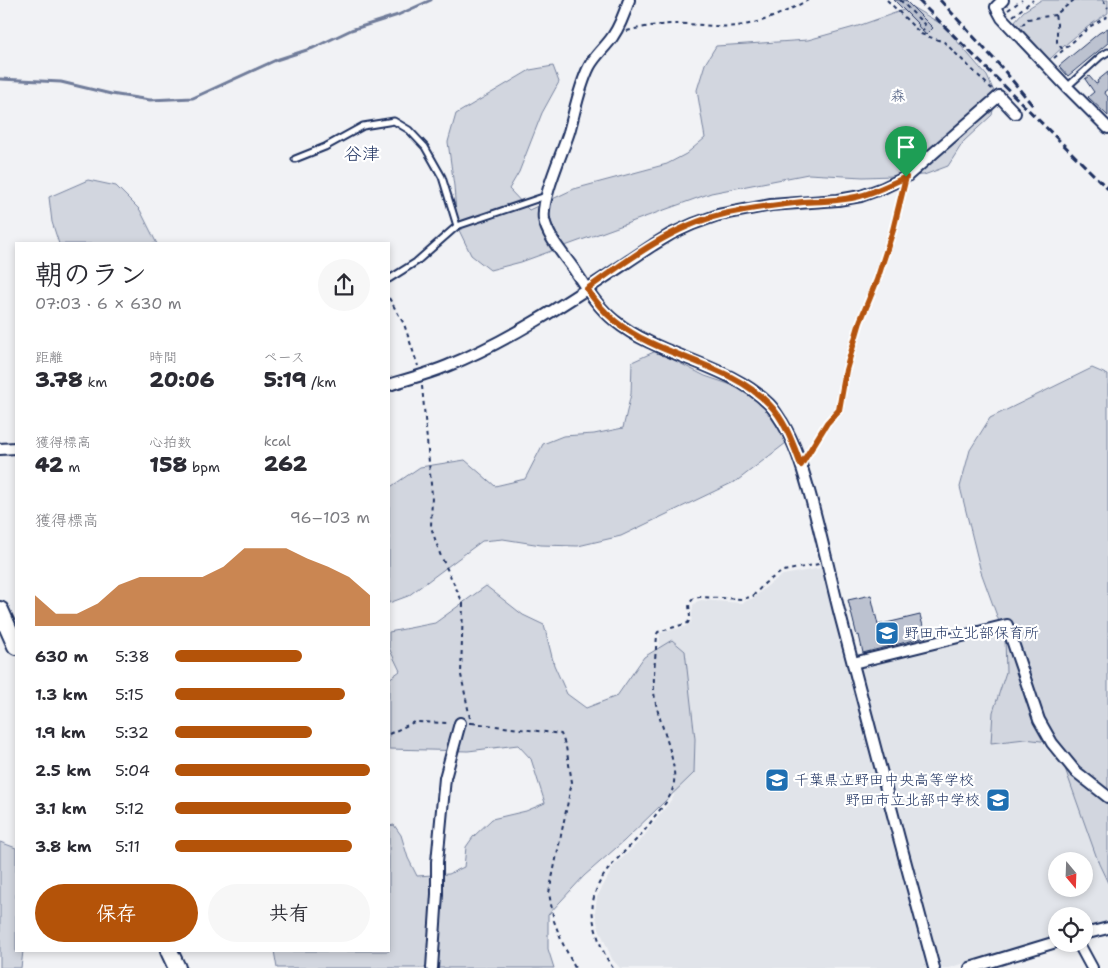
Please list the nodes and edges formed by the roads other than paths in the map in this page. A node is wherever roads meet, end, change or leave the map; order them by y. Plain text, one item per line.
1 (629, 0) edge
2 (1003, 0) edge
3 (1108, 52) edge
4 (1067, 87) junction
5 (1015, 113) dead end
6 (1107, 125) edge
7 (294, 159) dead end
8 (546, 196) junction
9 (457, 226) junction
10 (390, 278) edge
11 (587, 289) junction
12 (390, 385) edge
13 (15, 448) edge
14 (0, 449) edge
15 (0, 610) edge
16 (4, 633) edge
17 (15, 645) edge
18 (853, 663) junction
19 (460, 723) road end
20 (1108, 797) edge
21 (1108, 928) edge
22 (1093, 932) edge
23 (1048, 944) edge
24 (170, 952) edge
25 (1083, 952) edge
26 (178, 968) edge
27 (432, 968) edge
28 (934, 968) edge
29 (970, 968) edge
30 (1092, 968) edge

1 - 8 street
2 - 4 street
3 - 4 lane
4 - 6 street
5 - 11 street
7 - 9 lane
8 - 9 lane
8 - 11 street
9 - 10 lane
11 - 12 street
11 - 18 street
13 - 14 street
15 - 16 main road
16 - 17 main road
18 - 20 street
18 - 28 street
19 - 27 street
21 - 22 street
23 - 29 street
24 - 26 main road
25 - 30 street

